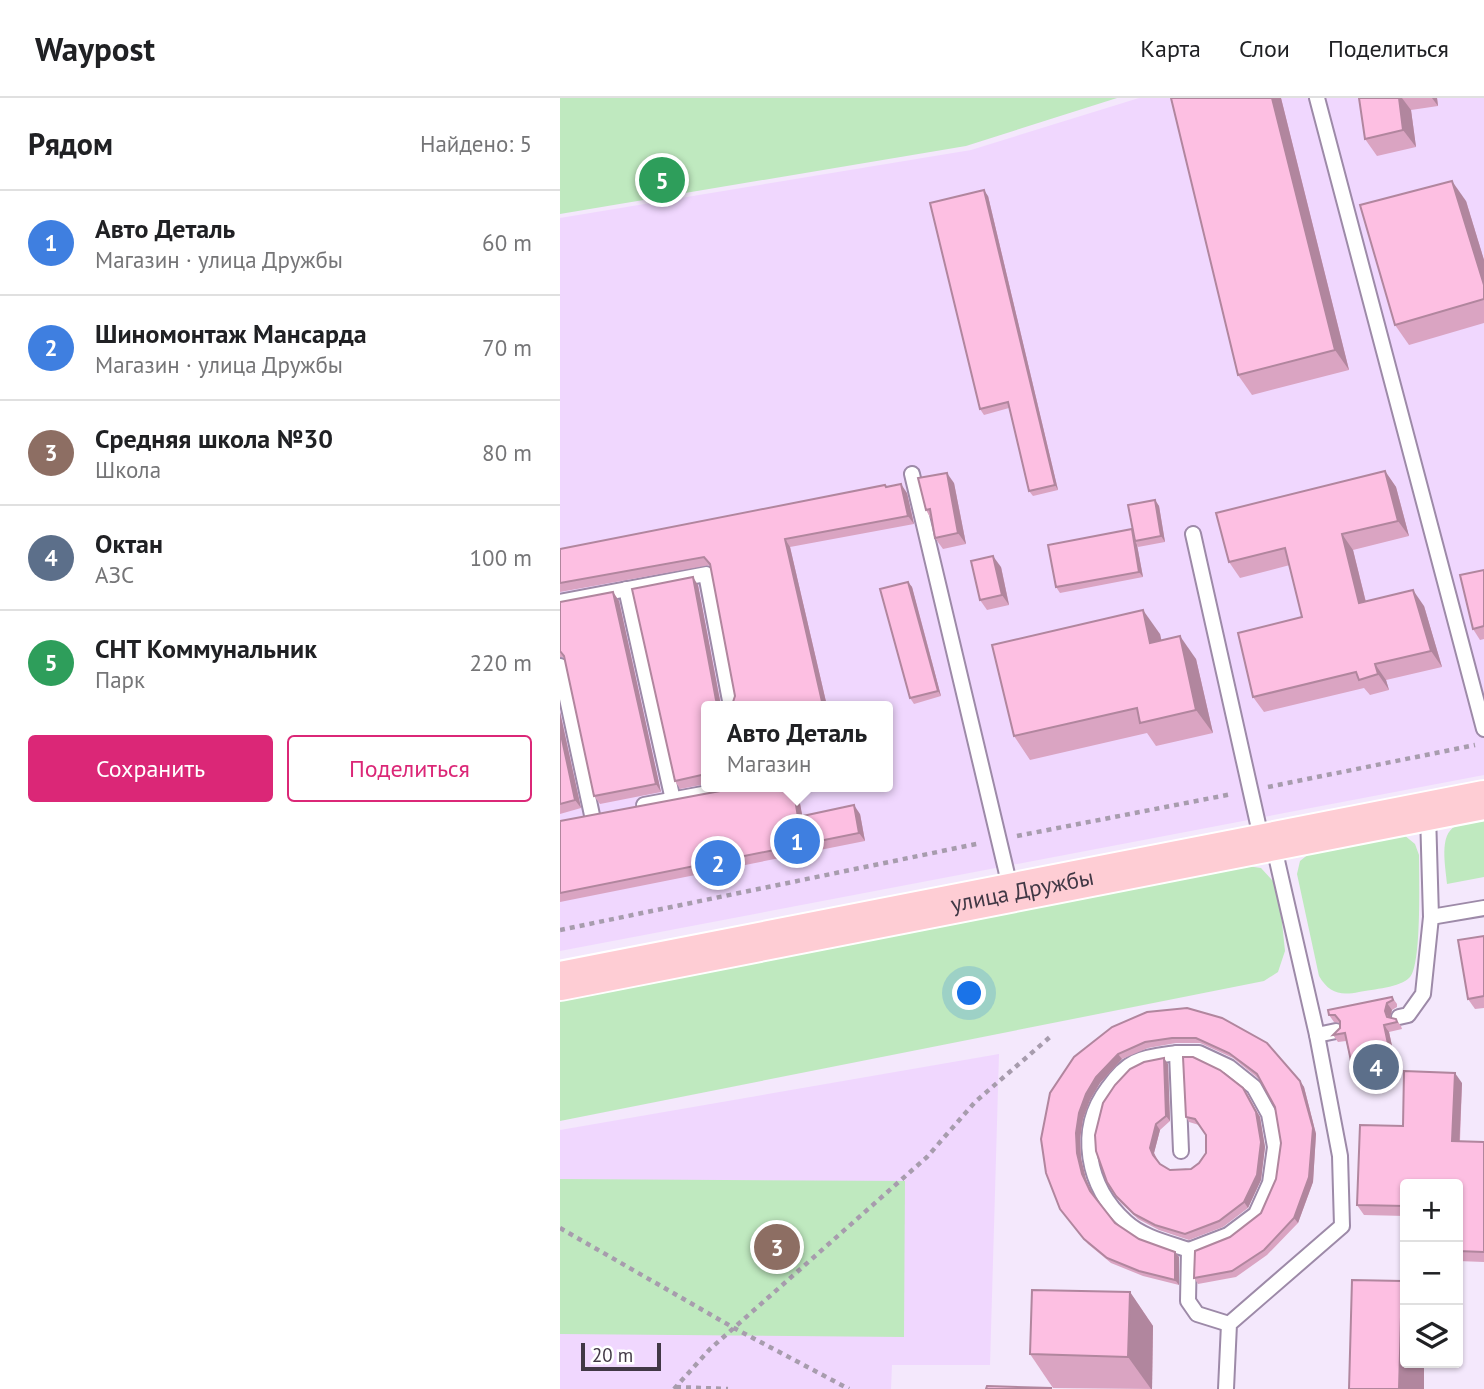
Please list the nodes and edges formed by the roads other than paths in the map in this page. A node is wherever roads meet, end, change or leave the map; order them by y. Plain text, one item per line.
1 (1317, 98) edge
2 (912, 474) dead end
3 (1193, 534) dead end
4 (626, 589) junction
5 (560, 602) edge
6 (560, 666) edge
7 (730, 701) edge
8 (1484, 729) edge
9 (714, 792) edge
10 (673, 800) junction
11 (1484, 800) edge
12 (633, 808) edge
13 (1428, 811) junction
14 (593, 815) edge
15 (1267, 842) junction
16 (1011, 893) junction
17 (1484, 908) edge
18 (1431, 917) junction
19 (560, 981) edge
20 (1399, 1017) dead end
21 (1336, 1031) edge
22 (1317, 1035) junction
23 (1177, 1053) junction
24 (1181, 1152) dead end
25 (1189, 1250) junction
26 (1229, 1324) junction
27 (1226, 1389) edge

1 - 8 lane
2 - 16 lane
3 - 15 lane
4 - 5 lane
4 - 7 lane
4 - 10 lane
6 - 14 lane
9 - 10 lane
10 - 12 lane
11 - 13 main road, улица Дружбы
13 - 15 main road, улица Дружбы
13 - 18 lane
15 - 16 main road, улица Дружбы
15 - 22 lane
16 - 19 main road, улица Дружбы
17 - 18 lane
18 - 20 lane
21 - 22 lane
22 - 26 lane
23 - 24 lane
23 - 25 lane
23 - 25 lane
25 - 26 lane
26 - 27 lane

